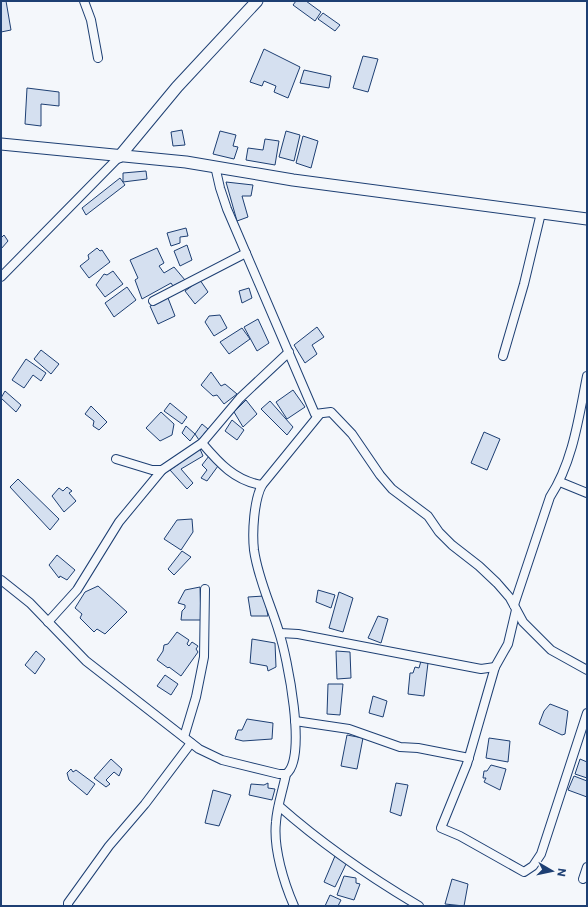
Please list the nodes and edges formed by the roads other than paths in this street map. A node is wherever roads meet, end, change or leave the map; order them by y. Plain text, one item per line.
1 (84, 1) edge
2 (257, 1) edge
3 (98, 58) dead end
4 (1, 144) edge
5 (119, 157) junction
6 (215, 166) junction
7 (541, 213) junction
8 (587, 219) edge
9 (246, 253) junction
10 (1, 277) edge
11 (153, 301) dead end
12 (289, 352) junction
13 (503, 356) dead end
14 (587, 376) edge
15 (319, 415) junction
16 (202, 443) junction
17 (116, 459) dead end
18 (162, 470) junction
19 (560, 482) junction
20 (262, 484) junction
21 (587, 493) edge
22 (1, 580) edge
23 (204, 588) dead end
24 (515, 607) junction
25 (48, 622) junction
26 (280, 633) junction
27 (496, 667) junction
28 (587, 670) edge
29 (587, 713) edge
30 (295, 721) junction
31 (184, 737) junction
32 (191, 743) junction
33 (469, 758) junction
34 (286, 774) junction
35 (280, 806) junction
36 (587, 867) edge
37 (583, 880) dead end
38 (68, 906) edge
39 (294, 906) edge
40 (419, 906) edge

1 - 3 street
2 - 5 street
4 - 5 street
5 - 6 street
5 - 10 street
6 - 7 street
6 - 9 street
7 - 8 street
7 - 13 street
9 - 11 street
9 - 12 street
12 - 15 street
12 - 16 street
14 - 19 street
15 - 20 street
15 - 24 street
16 - 18 street
16 - 20 street
17 - 18 street
18 - 25 street
19 - 21 street
19 - 24 street
20 - 26 street
22 - 25 street
23 - 31 street
24 - 27 street
24 - 28 street
25 - 31 street
26 - 27 street
26 - 30 street
27 - 33 street
29 - 33 street
30 - 33 street
30 - 34 street
31 - 32 street
32 - 34 street
32 - 38 street
34 - 35 street
35 - 39 street
35 - 40 street
36 - 37 street

